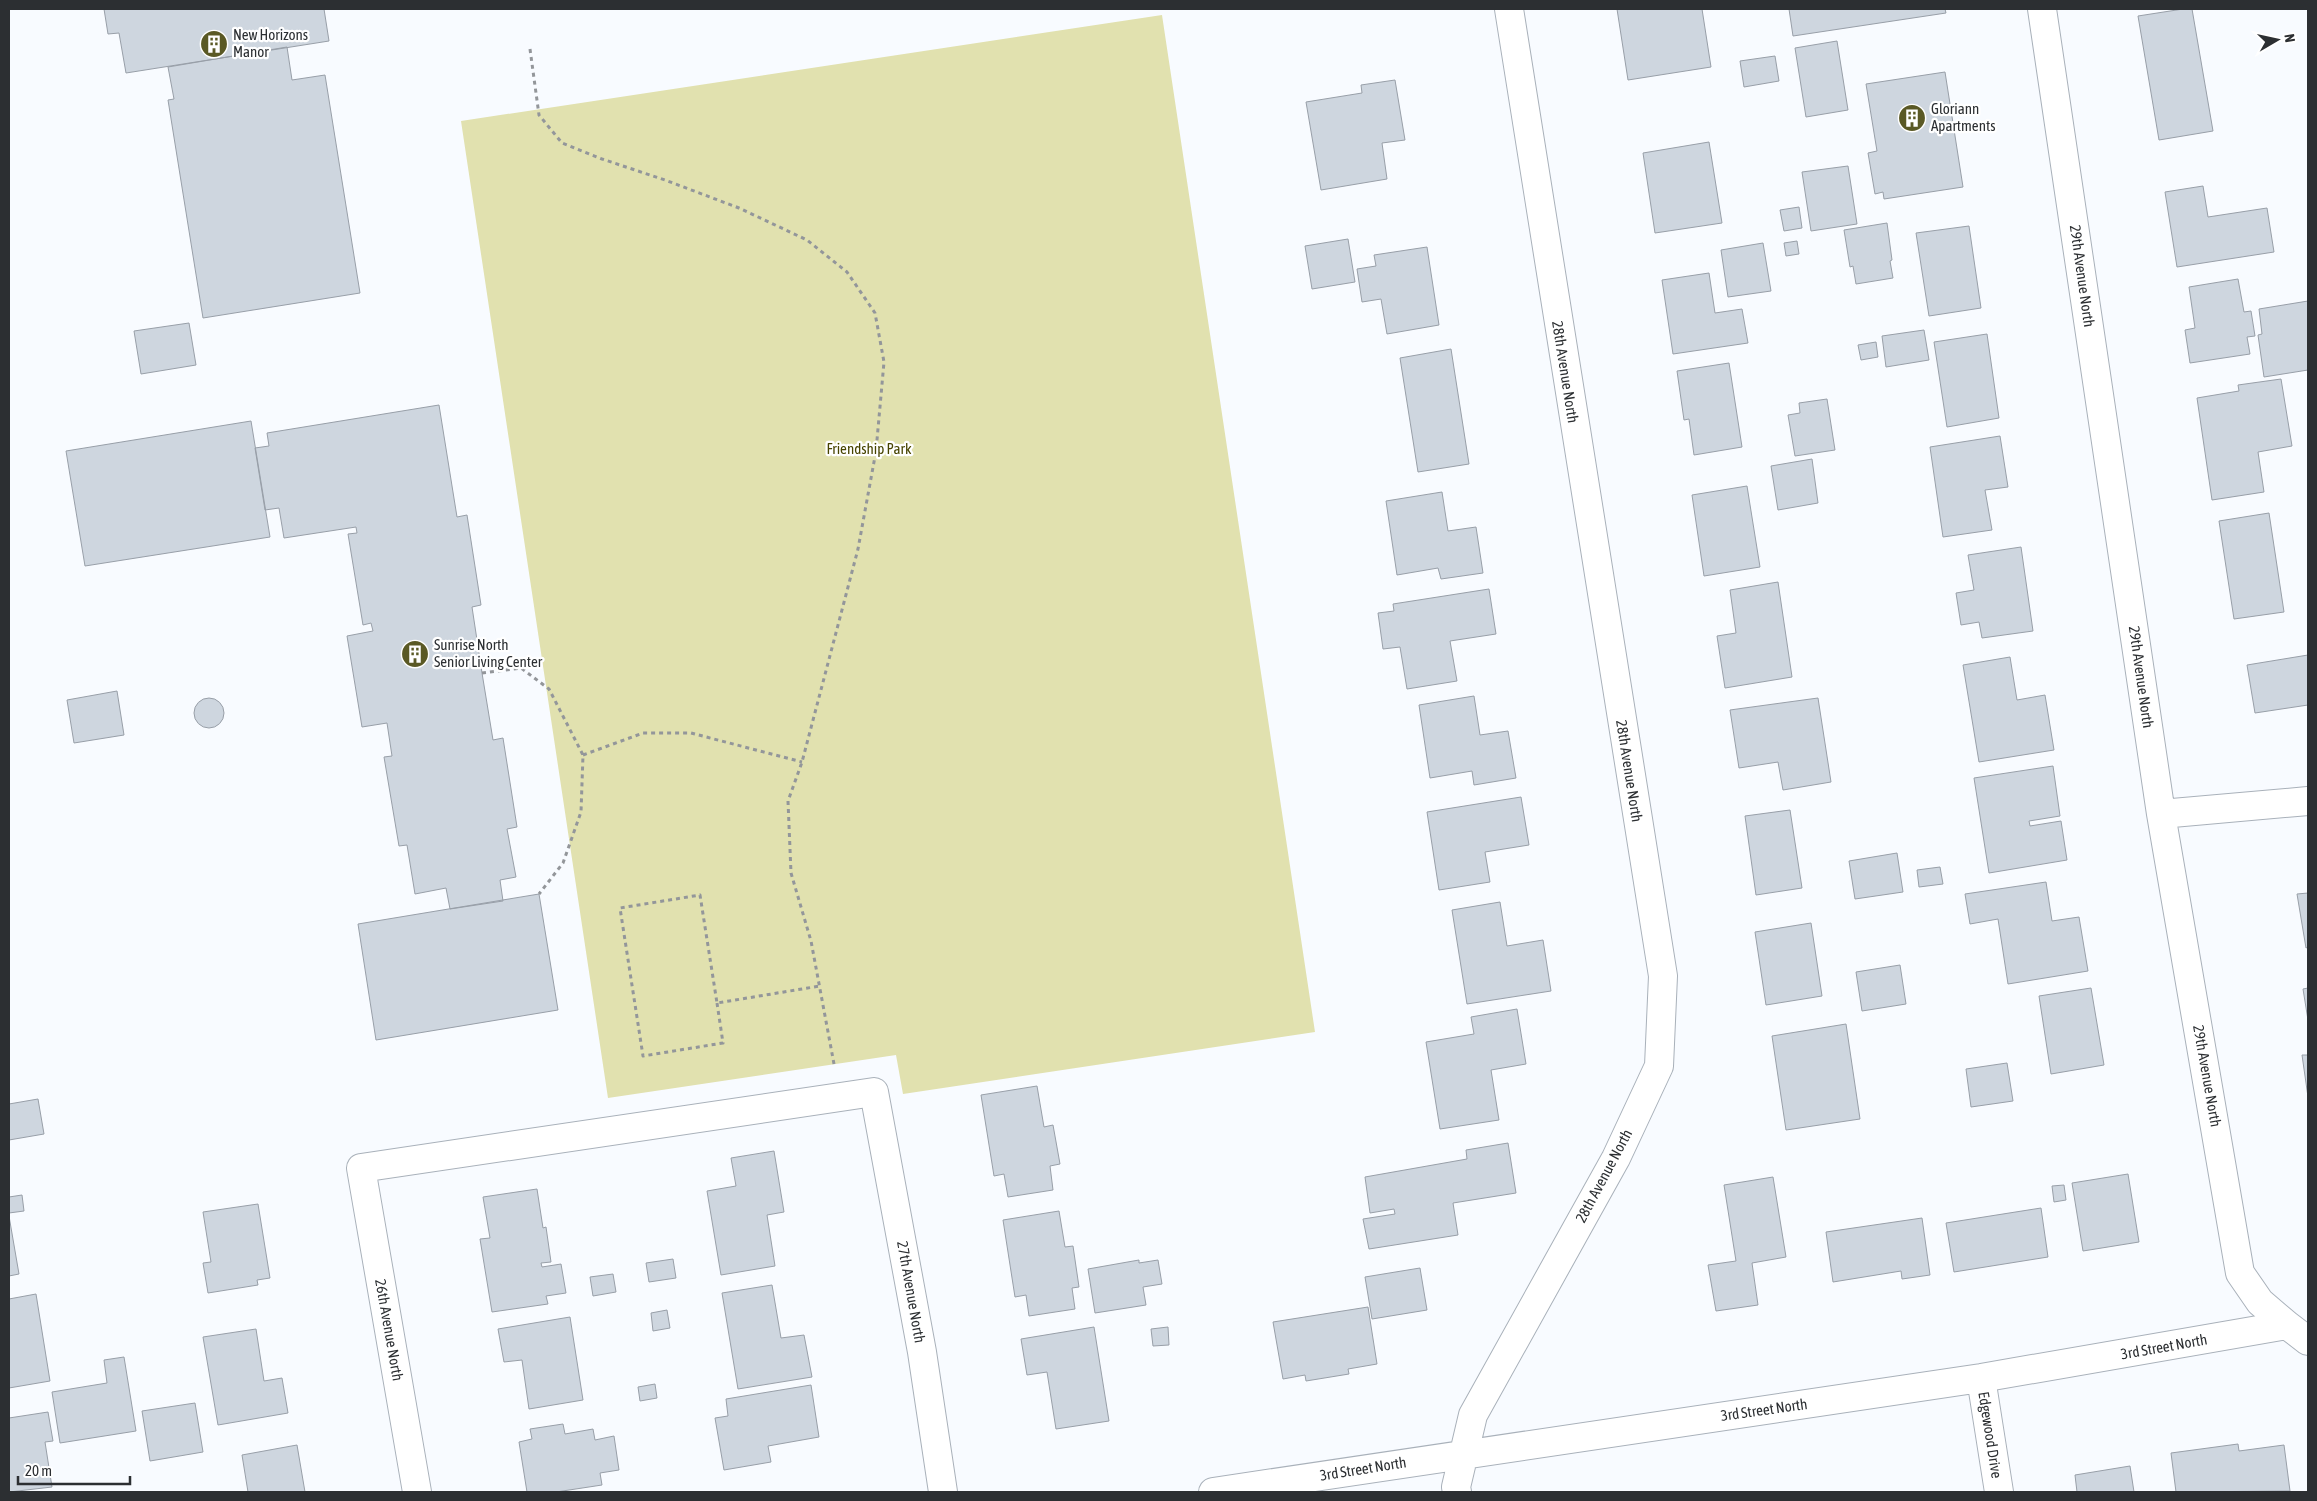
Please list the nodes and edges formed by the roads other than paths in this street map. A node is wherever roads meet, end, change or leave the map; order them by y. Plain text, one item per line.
1 (1509, 9) edge
2 (2042, 9) edge
3 (2308, 801) edge
4 (2161, 814) junction
5 (361, 1168) joint
6 (2298, 1333) edge
7 (1981, 1378) junction
8 (1464, 1454) junction
9 (416, 1492) edge
10 (944, 1492) edge
11 (1213, 1492) edge
12 (1457, 1492) edge
13 (1999, 1492) edge

1 - 8 street, 28th Avenue North
2 - 4 street, 29th Avenue North
3 - 4 street
4 - 6 street, 29th Avenue North
5 - 9 street, 26th Avenue North
5 - 10 street, 27th Avenue North
6 - 7 street, 3rd Street North
7 - 8 street, 3rd Street North
7 - 13 street, Edgewood Drive
8 - 11 street, 3rd Street North
8 - 12 street, 28th Avenue North

